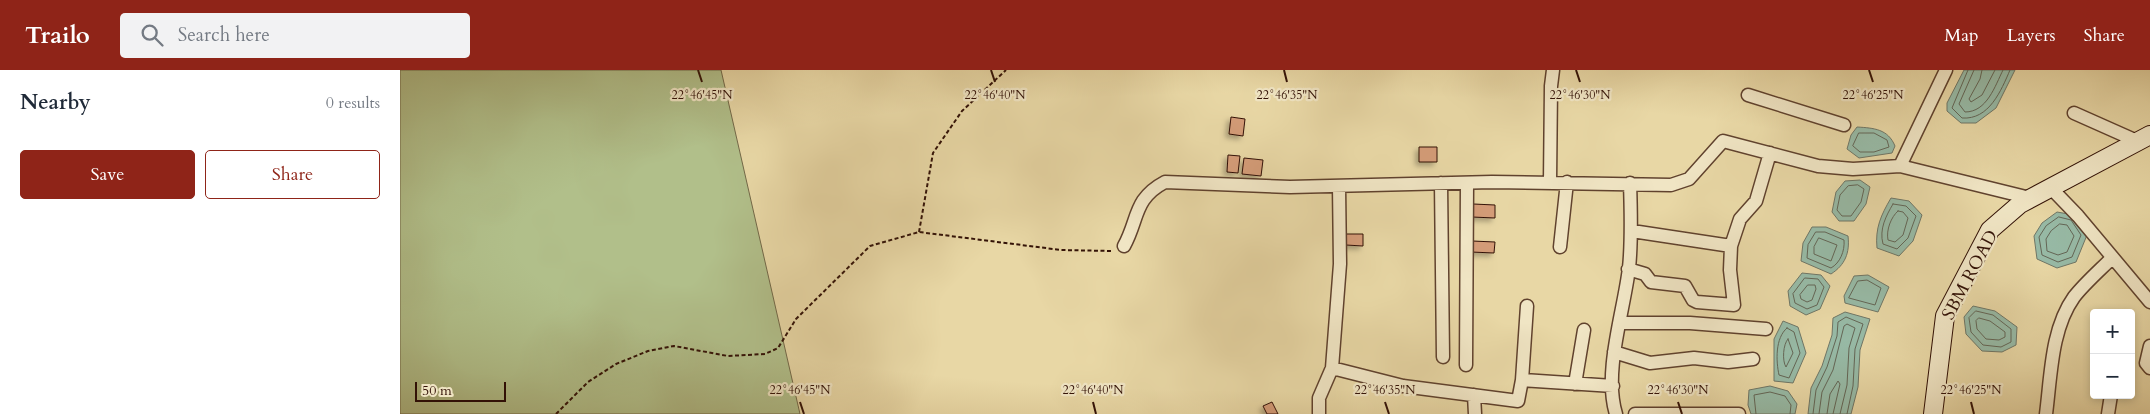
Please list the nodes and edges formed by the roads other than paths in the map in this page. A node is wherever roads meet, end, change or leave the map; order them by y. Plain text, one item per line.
1 (1553, 70) edge
2 (1946, 70) edge
3 (1748, 95) dead end
4 (2074, 113) dead end
5 (1844, 125) dead end
6 (2143, 138) edge
7 (1770, 153) junction
8 (1900, 166) junction
9 (1550, 182) junction
10 (1567, 182) junction
11 (1441, 183) junction
12 (1467, 183) junction
13 (1630, 183) junction
14 (1339, 186) junction
15 (2050, 187) junction
16 (2030, 198) junction
17 (1632, 231) junction
18 (1124, 246) road end
19 (1731, 246) junction
20 (1560, 248) dead end
21 (2112, 258) junction
22 (1628, 269) junction
23 (2150, 302) edge
24 (1527, 306) dead end
25 (1619, 324) junction
26 (1766, 329) dead end
27 (1584, 330) dead end
28 (2150, 346) edge
29 (1614, 352) junction
30 (1443, 357) dead end
31 (1753, 359) dead end
32 (1466, 365) dead end
33 (1332, 368) junction
34 (2150, 368) edge
35 (1522, 380) junction
36 (1575, 384) junction
37 (1613, 386) junction
38 (1474, 395) junction
39 (2110, 399) edge
40 (1518, 401) junction
41 (1319, 414) edge
42 (1475, 414) edge
43 (1518, 414) edge
44 (1616, 414) edge
45 (1635, 414) edge
46 (1739, 414) edge
47 (1933, 414) edge
48 (2046, 414) edge
49 (2108, 414) edge

1 - 9 street
2 - 8 street
3 - 5 street
4 - 6 street
6 - 15 street, SBM ROAD
7 - 8 street
7 - 13 street
7 - 19 street
8 - 16 street
9 - 10 street
9 - 12 street
10 - 13 street
10 - 20 street
11 - 12 street
11 - 14 street
11 - 30 street
12 - 32 street
13 - 17 street
14 - 18 street
14 - 33 street
15 - 16 street, SBM ROAD
15 - 21 street
16 - 47 street, SBM ROAD
17 - 19 street
17 - 22 street
19 - 22 street
21 - 23 street
21 - 48 street
22 - 25 street
24 - 35 street
25 - 26 street
25 - 29 street
27 - 36 street
28 - 34 street
29 - 31 street
29 - 37 street
33 - 38 street
33 - 41 street
35 - 36 street
35 - 40 street
36 - 37 street
37 - 44 street
38 - 40 street
38 - 42 street
39 - 49 street
40 - 43 street
45 - 46 street

